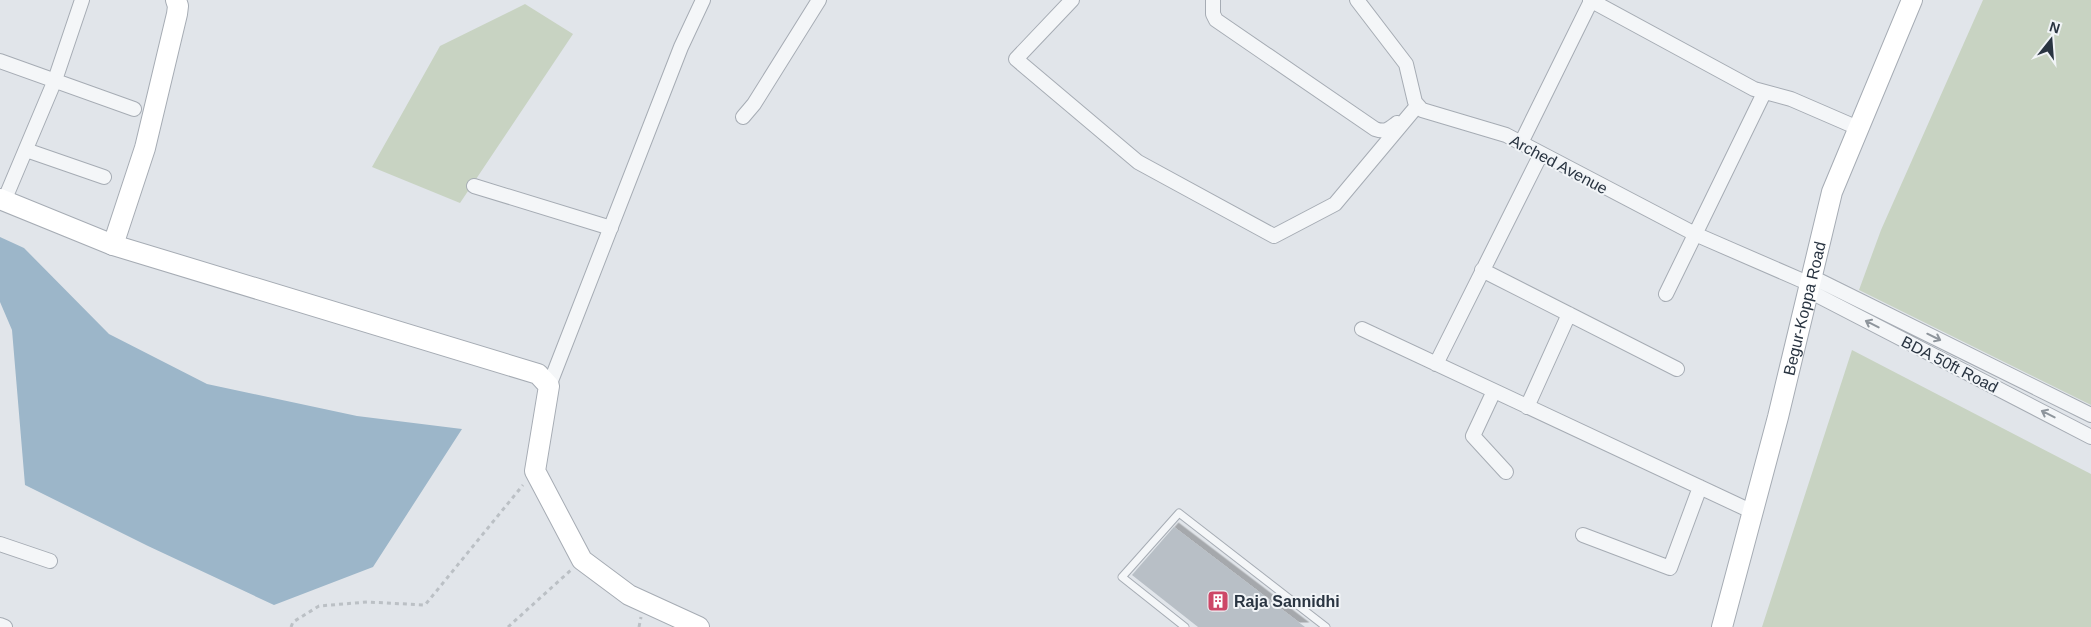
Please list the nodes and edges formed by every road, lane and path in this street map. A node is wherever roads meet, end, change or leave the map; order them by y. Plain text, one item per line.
1 (82, 0) edge
2 (176, 0) edge
3 (703, 0) edge
4 (819, 0) edge
5 (1072, 0) edge
6 (1213, 0) edge
7 (1357, 0) edge
8 (1375, 0) edge
9 (1590, 0) edge
10 (1912, 0) edge
11 (1367, 12) junction
12 (0, 61) edge
13 (55, 80) junction
14 (1764, 93) junction
15 (1417, 106) junction
16 (134, 109) dead end
17 (743, 117) dead end
18 (1858, 128) junction
19 (1521, 143) junction
20 (26, 150) junction
21 (1541, 154) junction
22 (104, 177) dead end
23 (474, 186) dead end
24 (2, 200) edge
25 (611, 228) junction
26 (1695, 234) junction
27 (113, 245) junction
28 (1482, 270) junction
29 (1810, 284) junction
30 (1666, 294) dead end
31 (1569, 314) junction
32 (1362, 329) dead end
33 (1436, 364) junction
34 (1677, 369) dead end
35 (549, 386) junction
36 (1494, 391) junction
37 (1527, 406) junction
38 (2091, 415) edge
39 (2091, 436) edge
40 (535, 471) junction
41 (1506, 472) dead end
42 (1700, 487) junction
43 (1753, 512) junction
44 (1584, 535) dead end
45 (0, 544) edge
46 (582, 560) junction
47 (50, 561) dead end
48 (0, 625) edge
49 (5, 627) edge
50 (291, 627) edge
51 (508, 627) edge
52 (699, 627) edge
53 (1185, 627) edge
54 (1326, 627) edge
55 (1722, 627) edge

1 - 13 street
2 - 27 street
3 - 25 street
4 - 17 street
5 - 15 street
6 - 15 street
7 - 11 street
8 - 11 street
9 - 14 street
9 - 19 street
10 - 18 street, Begur-Koppa Road
11 - 15 street
12 - 13 street
13 - 16 street
13 - 20 street
14 - 18 street
14 - 26 street
15 - 19 street, Arched Avenue
18 - 29 street, Begur-Koppa Road
19 - 21 street, Arched Avenue
20 - 22 street
20 - 24 street
21 - 26 street, Arched Avenue
21 - 28 street
23 - 25 street
24 - 27 street
25 - 35 street
26 - 29 street, Arched Avenue
26 - 30 street
27 - 35 street
28 - 31 street
28 - 33 street
29 -> 38 street, BDA 50ft Road
39 -> 29 street, BDA 50ft Road
29 - 43 street, Begur-Koppa Road
31 - 34 street
31 - 37 street
32 - 33 street
33 - 36 street
35 - 40 street
36 - 37 street
36 - 41 street
37 - 42 street
40 - 46 street
40 - 50 path
42 - 43 street
42 - 44 street
43 - 55 street, Begur-Koppa Road
45 - 47 street
46 - 51 path
46 - 52 street
48 - 49 street
53 - 54 lane

